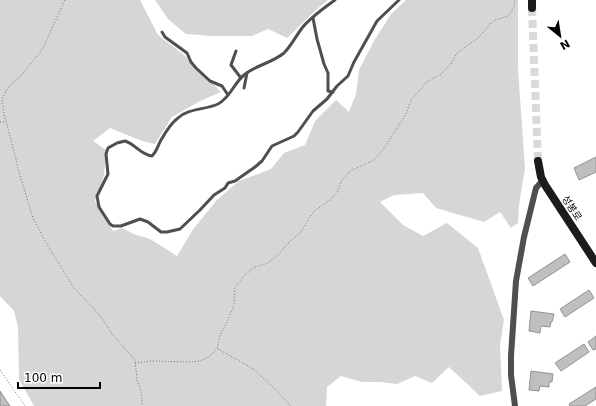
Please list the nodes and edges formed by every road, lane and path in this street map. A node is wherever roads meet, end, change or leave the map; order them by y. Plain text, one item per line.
1 (65, 0) edge
2 (334, 0) edge
3 (399, 0) edge
4 (515, 0) edge
5 (313, 18) junction
6 (162, 32) dead end
7 (236, 51) dead end
8 (247, 73) junction
9 (241, 78) junction
10 (244, 88) dead end
11 (332, 92) junction
12 (228, 95) junction
13 (0, 122) edge
14 (6, 122) junction
15 (538, 161) tunnel mouth
16 (543, 180) junction
17 (596, 264) edge
18 (218, 349) junction
19 (135, 363) junction
20 (0, 370) edge
21 (25, 406) edge
22 (142, 406) edge
23 (291, 406) edge
24 (515, 406) edge

1 - 14 path
2 - 5 lane
3 - 11 lane
4 - 18 path
5 - 8 lane
5 - 11 lane
6 - 12 lane
7 - 9 lane
8 - 9 lane
8 - 10 lane
9 - 12 lane
11 - 12 lane
13 - 14 path
14 - 19 path
15 - 16 street, 성봉로
16 - 17 street, 성봉로
16 - 24 street
18 - 19 path
18 - 23 path
19 - 22 path
20 - 21 path

